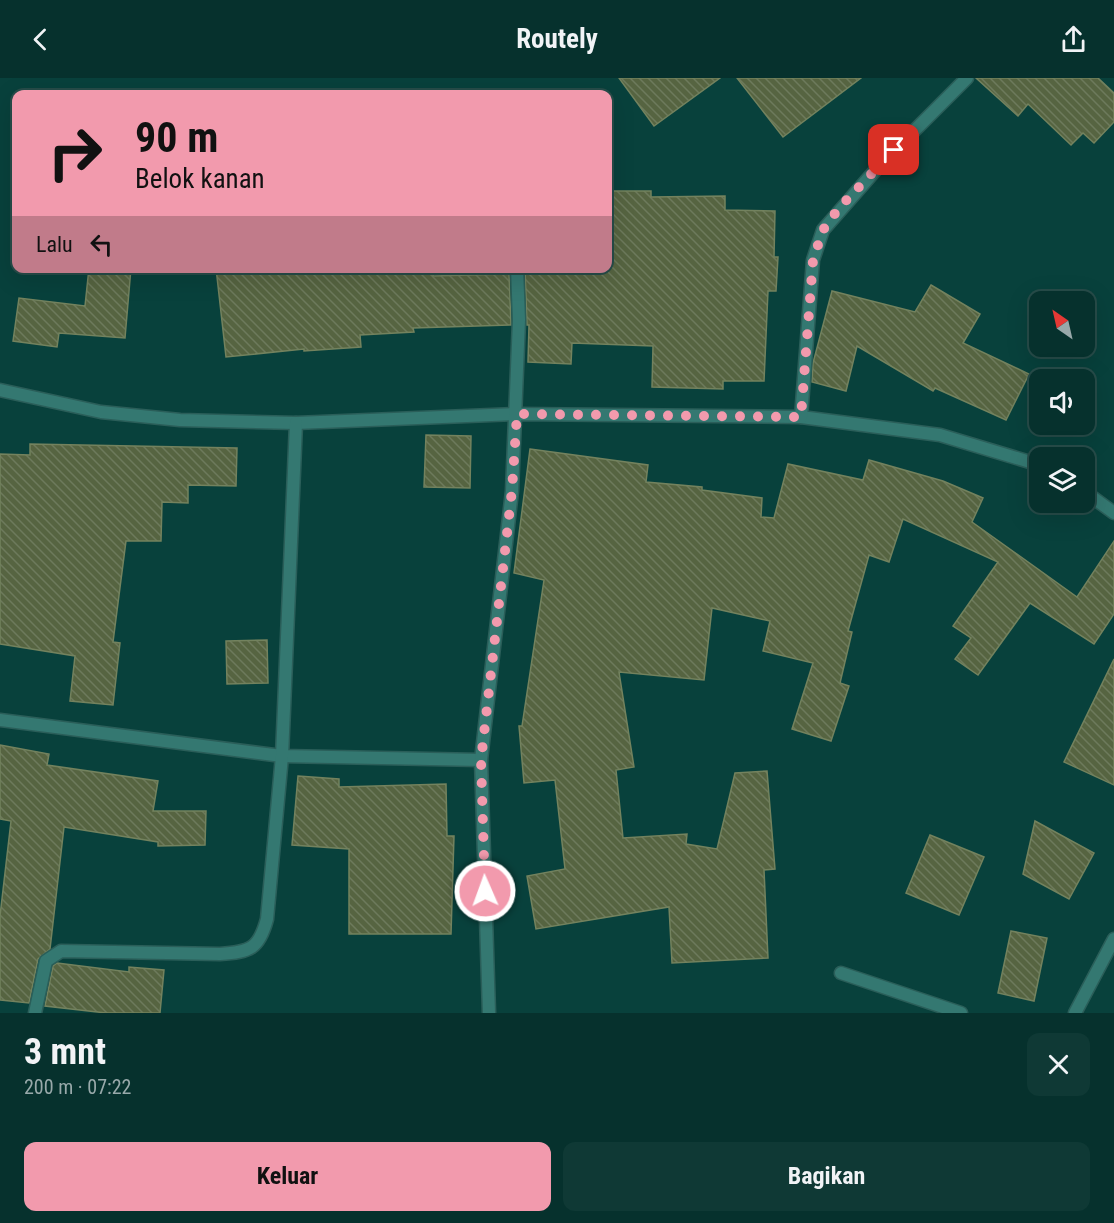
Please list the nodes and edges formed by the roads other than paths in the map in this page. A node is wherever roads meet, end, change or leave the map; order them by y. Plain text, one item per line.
1 (967, 78) edge
2 (517, 273) edge
3 (0, 390) edge
4 (517, 414) junction
5 (801, 417) junction
6 (296, 423) junction
7 (1029, 462) edge
8 (1095, 499) edge
9 (1114, 513) edge
10 (0, 720) edge
11 (282, 756) junction
12 (481, 760) junction
13 (1114, 939) edge
14 (841, 973) dead end
15 (35, 1013) edge
16 (489, 1013) edge
17 (962, 1013) edge
18 (1075, 1013) edge

1 - 5 street
2 - 4 street
3 - 6 street
4 - 5 street
4 - 6 street
4 - 12 street
5 - 7 street
6 - 11 street
8 - 9 street
10 - 11 street
11 - 12 street
11 - 15 street
12 - 16 street
13 - 18 street
14 - 17 street

